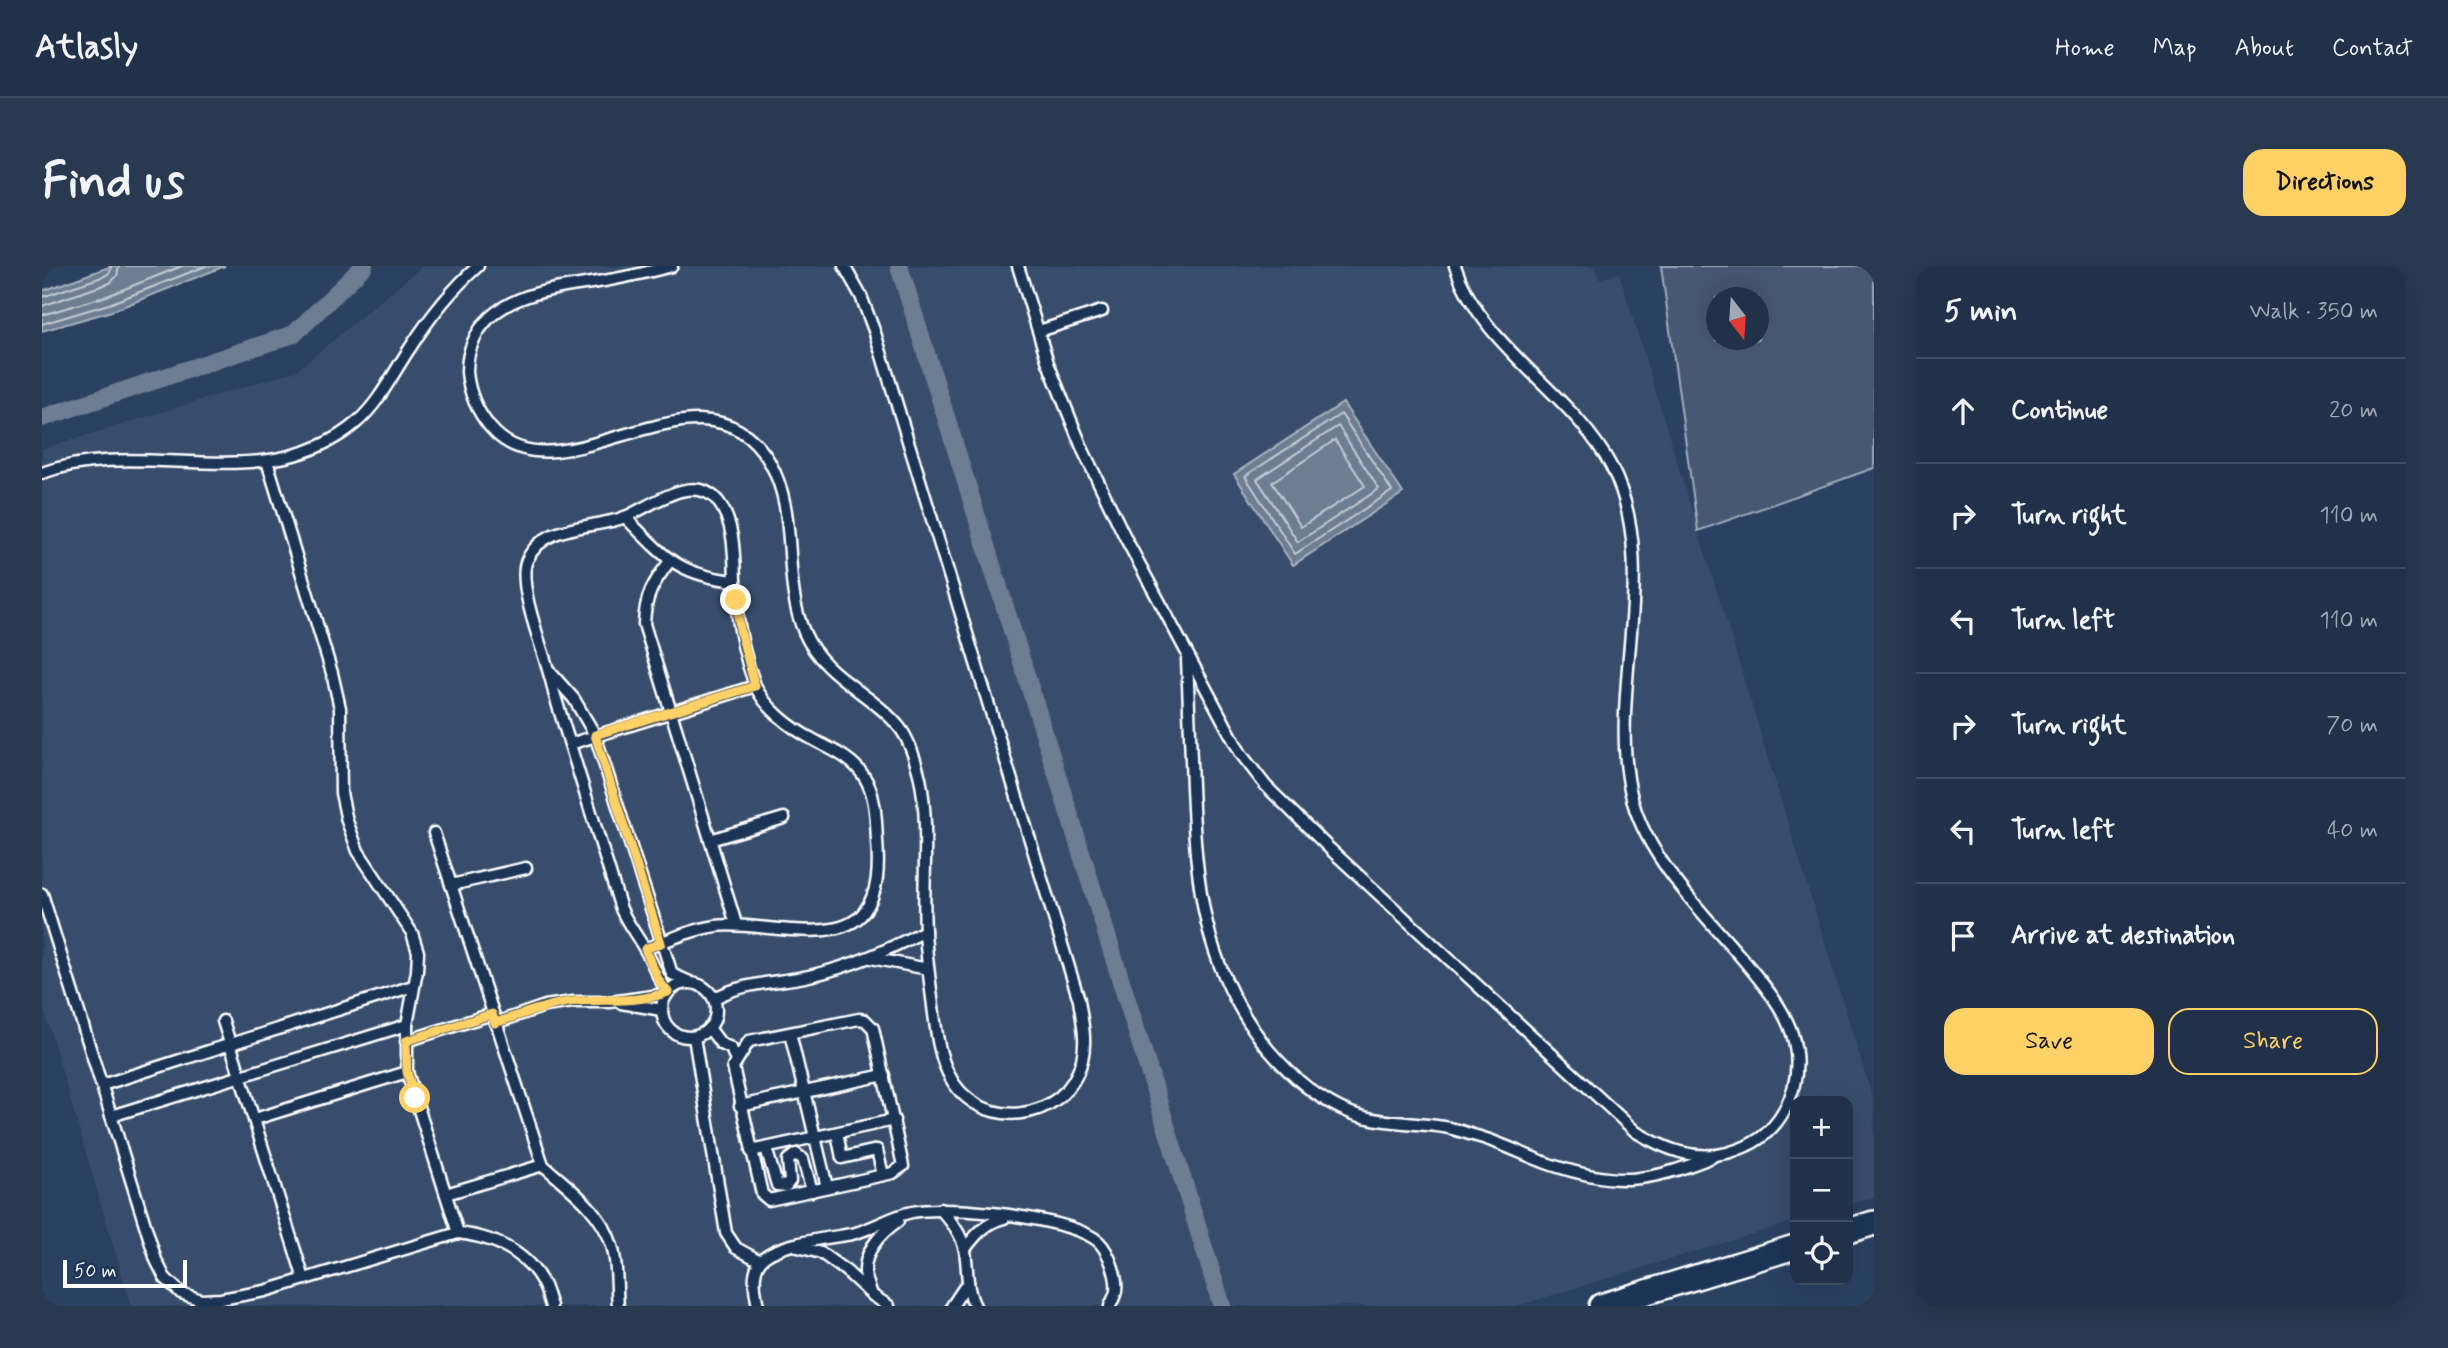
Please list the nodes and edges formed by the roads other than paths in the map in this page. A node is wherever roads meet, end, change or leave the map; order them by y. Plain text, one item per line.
1 (478, 266) edge
2 (671, 266) edge
3 (844, 266) edge
4 (1018, 266) edge
5 (1455, 266) edge
6 (1102, 311) dead end
7 (1038, 331) junction
8 (267, 461) junction
9 (42, 473) edge
10 (625, 517) junction
11 (670, 561) junction
12 (735, 580) junction
13 (1187, 655) junction
14 (551, 673) junction
15 (755, 686) junction
16 (671, 712) junction
17 (595, 735) junction
18 (570, 744) junction
19 (784, 818) dead end
20 (434, 833) dead end
21 (710, 840) junction
22 (526, 868) dead end
23 (451, 885) junction
24 (42, 894) edge
25 (736, 924) junction
26 (925, 931) junction
27 (661, 943) junction
28 (645, 949) junction
29 (870, 958) junction
30 (929, 968) junction
31 (690, 982) junction
32 (413, 986) junction
33 (667, 993) junction
34 (715, 998) junction
35 (610, 1002) junction
36 (662, 1010) junction
37 (494, 1018) junction
38 (223, 1021) dead end
39 (407, 1025) junction
40 (709, 1028) junction
41 (790, 1033) junction
42 (694, 1037) junction
43 (406, 1041) junction
44 (231, 1045) junction
45 (736, 1061) junction
46 (407, 1072) junction
47 (884, 1075) junction
48 (241, 1076) junction
49 (102, 1085) junction
50 (804, 1093) junction
51 (740, 1106) junction
52 (111, 1116) junction
53 (255, 1119) junction
54 (894, 1120) junction
55 (837, 1133) junction
56 (815, 1138) junction
57 (766, 1148) junction
58 (751, 1151) junction
59 (1716, 1156) junction
60 (542, 1164) junction
61 (883, 1175) junction
62 (827, 1187) junction
63 (812, 1191) junction
64 (446, 1194) junction
65 (940, 1209) junction
66 (909, 1212) junction
67 (1009, 1216) junction
68 (1874, 1223) edge
69 (1853, 1229) edge
70 (458, 1233) junction
71 (794, 1246) junction
72 (964, 1248) junction
73 (1790, 1249) edge
74 (760, 1261) junction
75 (304, 1279) junction
76 (968, 1282) junction
77 (872, 1295) junction
78 (551, 1306) edge
79 (618, 1306) edge
80 (758, 1306) edge
81 (878, 1306) edge
82 (889, 1306) edge
83 (952, 1306) edge
84 (975, 1306) edge
85 (1110, 1306) edge
86 (1601, 1306) edge

1 - 8 lane
2 - 26 lane
3 - 30 lane
4 - 7 lane
5 - 59 lane
6 - 7 lane
7 - 13 lane
8 - 9 lane
8 - 32 lane
10 - 11 lane
10 - 12 lane
10 - 14 lane
11 - 12 lane
11 - 16 lane
12 - 15 lane
13 - 59 lane
13 - 59 lane
14 - 17 lane
14 - 18 lane
15 - 16 lane
15 - 25 lane
16 - 17 lane
16 - 21 lane
17 - 18 lane
17 - 27 lane
18 - 28 lane
19 - 21 lane
20 - 23 lane
21 - 25 lane
22 - 23 lane
23 - 37 lane
24 - 49 lane
25 - 27 lane
26 - 29 lane
26 - 30 lane
27 - 28 lane
27 - 31 lane
28 - 33 lane
29 - 30 lane
29 - 34 lane
31 - 33 lane
31 - 34 lane
32 - 39 lane
32 - 44 lane
33 - 35 lane
33 - 36 lane
34 - 40 lane
35 - 36 lane
35 - 37 lane
36 - 42 lane
37 - 43 lane
37 - 60 lane
38 - 44 lane
39 - 43 lane
39 - 48 lane
40 - 42 lane
40 - 45 lane
41 - 45 lane
41 - 47 lane
41 - 50 lane
42 - 74 lane
43 - 46 lane
44 - 48 lane
44 - 49 lane
45 - 51 lane
46 - 53 lane
46 - 64 lane
47 - 50 lane
47 - 54 lane
48 - 52 lane
48 - 53 lane
49 - 52 lane
50 - 51 lane
50 - 56 lane
51 - 58 lane
52 - 75 lane
53 - 75 lane
54 - 55 lane
54 - 61 lane
55 - 56 lane
55 - 61 lane
56 - 57 lane
56 - 62 lane
57 - 58 lane
57 - 63 lane
58 - 63 lane
60 - 64 lane
60 - 79 lane
61 - 62 lane
62 - 63 lane
64 - 70 lane
65 - 66 lane
65 - 67 lane
65 - 72 lane
66 - 71 lane
66 - 77 lane
67 - 72 lane
67 - 85 lane
68 - 69 street
70 - 75 lane
70 - 78 lane
71 - 74 lane
71 - 77 lane
72 - 76 lane
73 - 86 street
74 - 80 lane
76 - 83 lane
76 - 84 lane
77 - 81 lane
77 - 82 lane

